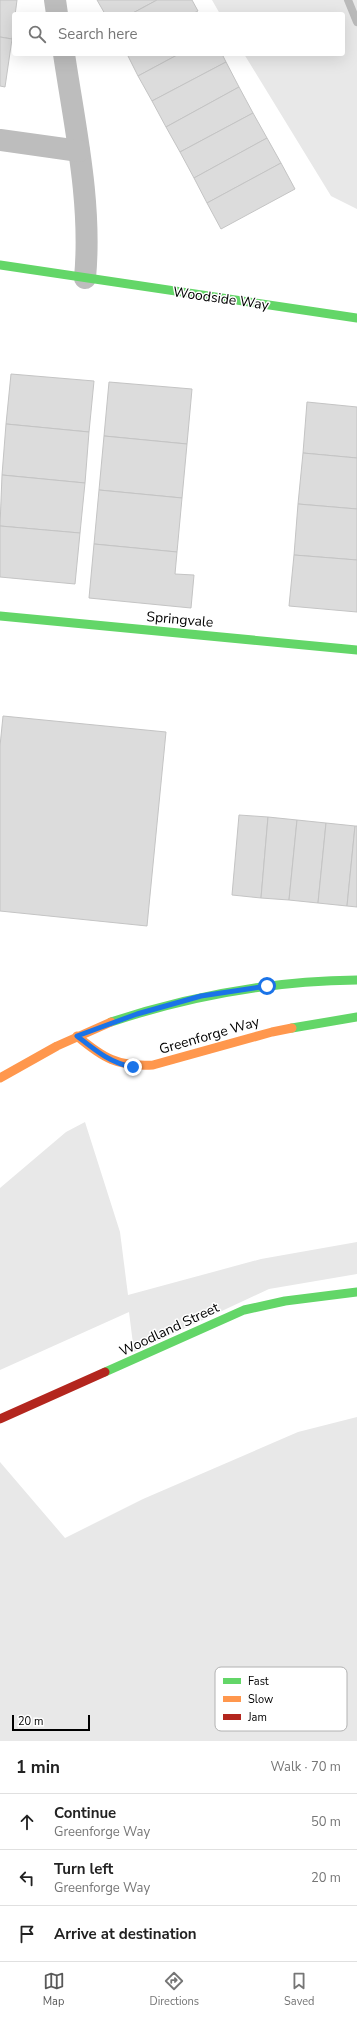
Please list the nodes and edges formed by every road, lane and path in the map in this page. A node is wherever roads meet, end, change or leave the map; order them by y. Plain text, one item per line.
1 (55, 0) edge
2 (57, 12) edge
3 (64, 56) edge
4 (0, 140) edge
5 (79, 151) junction
6 (0, 265) edge
7 (85, 278) junction
8 (357, 318) edge
9 (0, 616) edge
10 (357, 650) edge
11 (357, 980) edge
12 (357, 1016) edge
13 (77, 1036) junction
14 (0, 1078) edge
15 (357, 1292) edge
16 (0, 1419) edge

1 - 2 street
3 - 5 street
4 - 5 street
5 - 7 street
6 - 7 street, Woodside Way
7 - 8 street, Woodside Way
9 - 10 street, Springvale
11 - 13 street
12 - 13 street, Greenforge Way
13 - 14 street
15 - 16 street, Woodland Street

